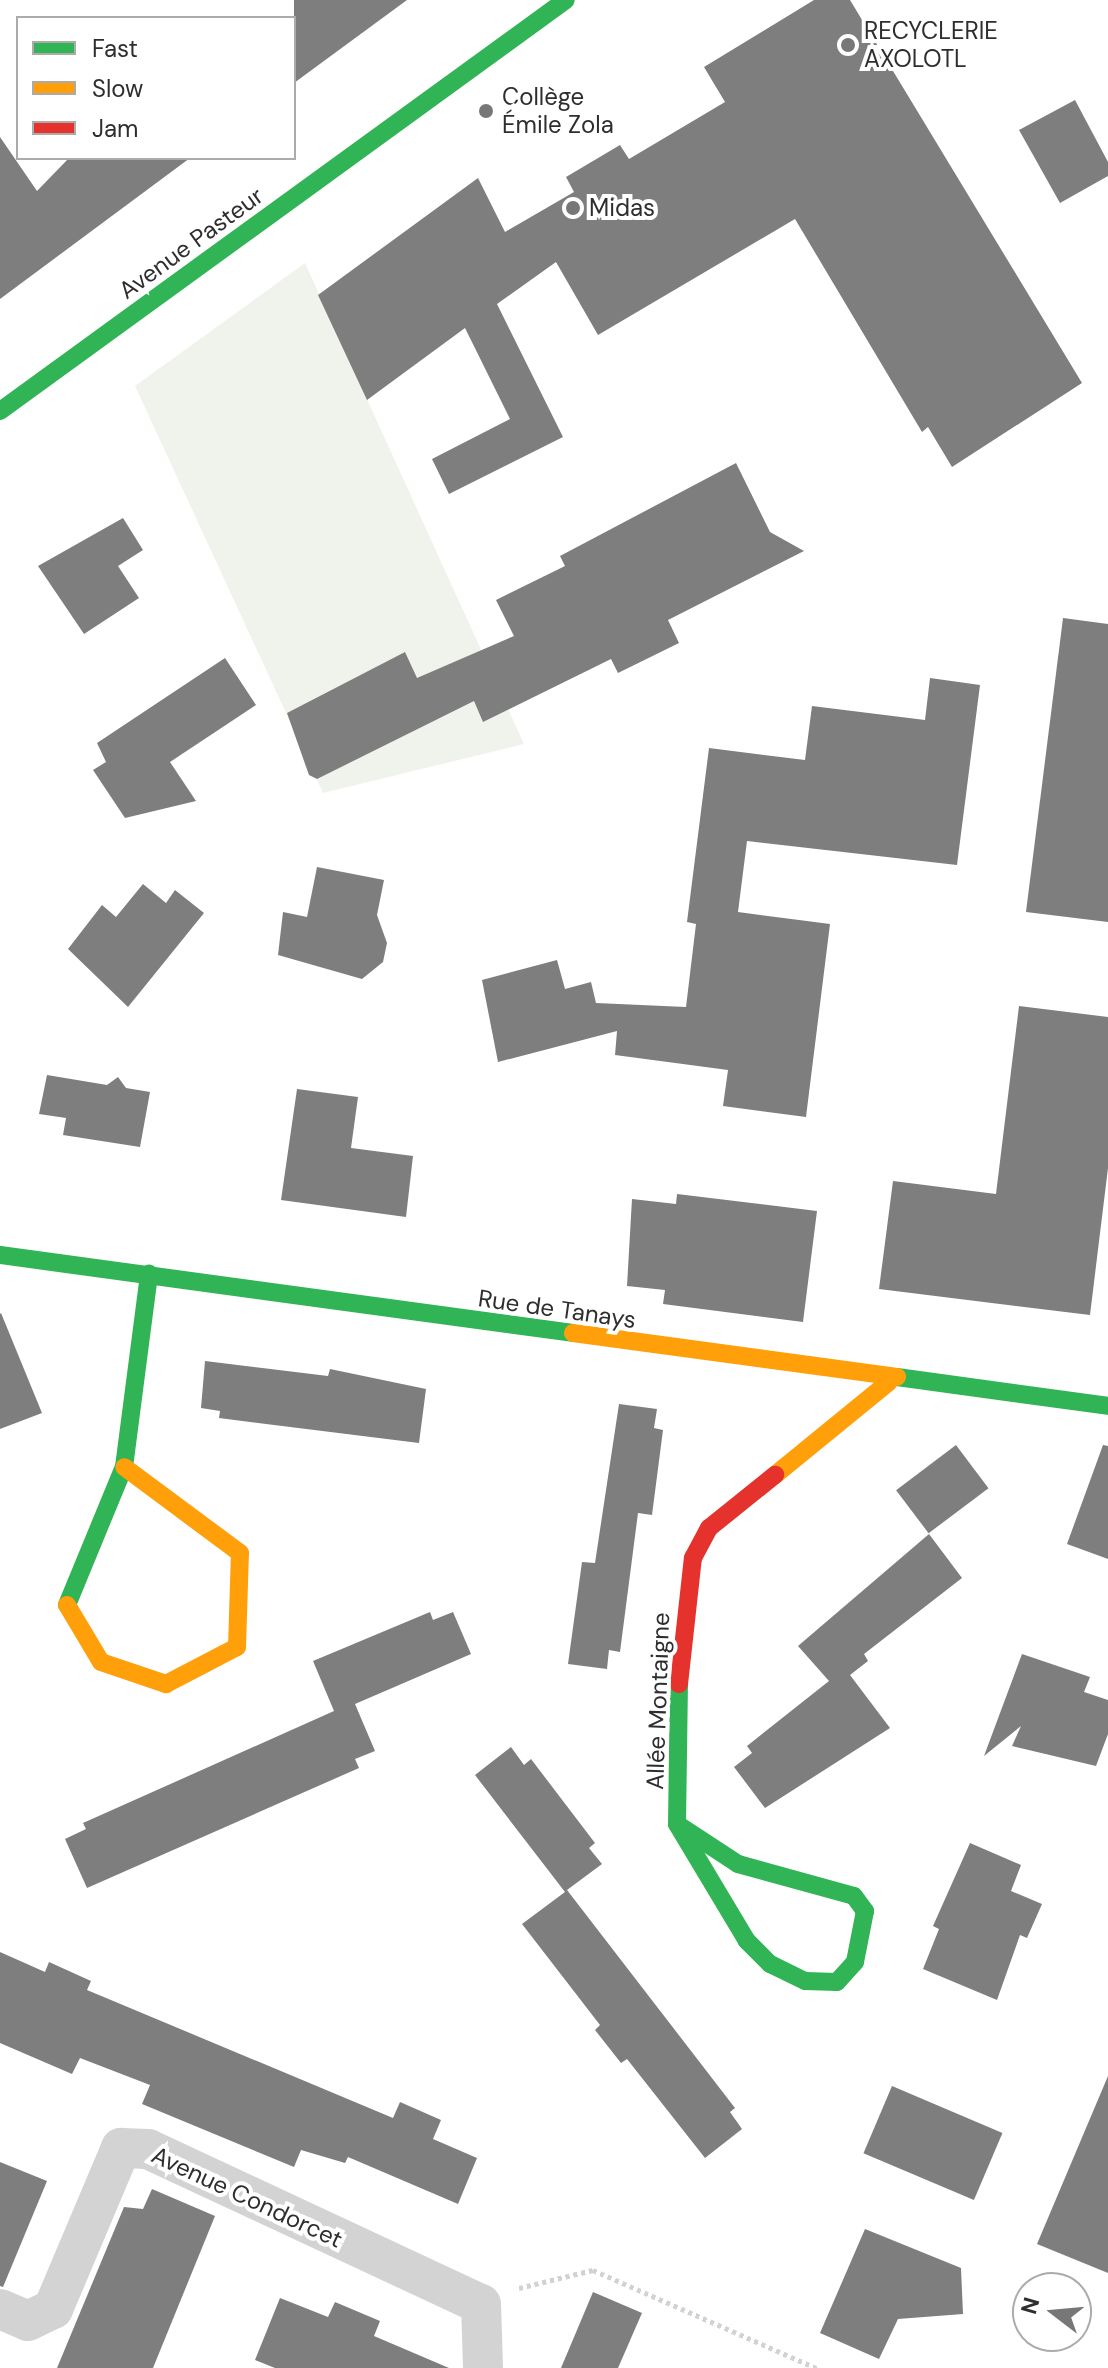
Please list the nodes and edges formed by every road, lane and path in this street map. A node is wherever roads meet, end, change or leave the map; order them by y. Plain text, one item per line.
1 (566, 0) edge
2 (0, 411) edge
3 (0, 1255) edge
4 (149, 1274) junction
5 (889, 1382) junction
6 (1108, 1406) edge
7 (124, 1467) junction
8 (677, 1824) junction
9 (481, 2304) junction
10 (0, 2309) edge
11 (483, 2368) edge
12 (816, 2368) edge

1 - 2 street, Avenue Pasteur
3 - 4 street, Rue de Tanays
4 - 5 street, Rue de Tanays
4 - 7 street
5 - 6 street, Rue de Tanays
5 - 8 street, Allée Montaigne
7 - 7 street
8 - 8 street, Allée Montaigne
9 - 10 street, Avenue Condorcet
9 - 11 street
9 - 12 path

